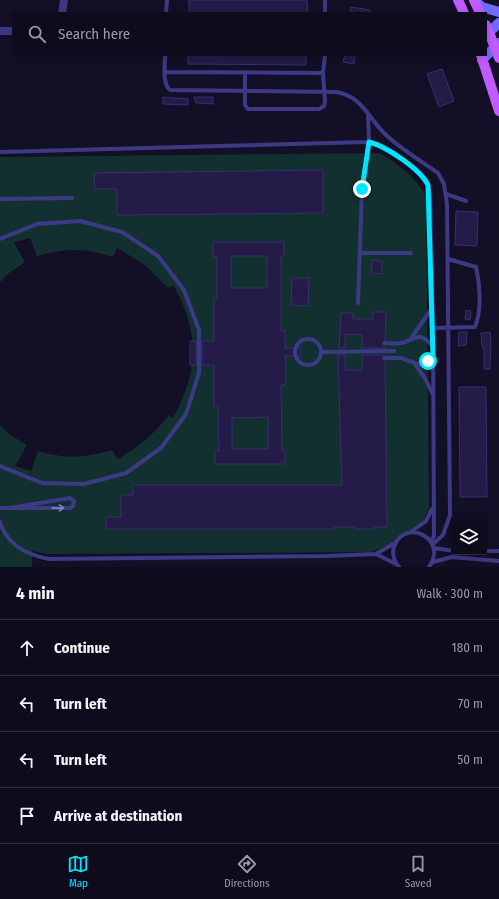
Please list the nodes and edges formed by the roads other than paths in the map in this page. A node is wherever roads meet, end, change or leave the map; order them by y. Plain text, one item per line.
1 (64, 0) edge
2 (167, 0) edge
3 (325, 0) edge
4 (458, 0) edge
5 (474, 0) edge
6 (62, 12) edge
7 (166, 12) edge
8 (325, 12) edge
9 (464, 12) edge
10 (480, 12) edge
11 (499, 12) edge
12 (499, 23) edge
13 (0, 31) edge
14 (12, 31) edge
15 (487, 31) edge
16 (497, 45) edge
17 (487, 54) edge
18 (166, 56) edge
19 (325, 56) edge
20 (482, 58) edge
21 (499, 58) edge
22 (165, 72) junction
23 (245, 73) junction
24 (323, 73) junction
25 (244, 91) junction
26 (324, 92) junction
27 (499, 111) edge
28 (368, 114) junction
29 (369, 142) junction
30 (0, 152) edge
31 (446, 194) junction
32 (72, 198) dead end
33 (0, 199) edge
34 (466, 201) dead end
35 (0, 239) edge
36 (360, 253) junction
37 (411, 253) dead end
38 (448, 259) junction
39 (358, 302) dead end
40 (432, 307) junction
41 (449, 327) junction
42 (433, 328) junction
43 (412, 337) junction
44 (385, 343) dead end
45 (399, 344) junction
46 (433, 347) junction
47 (394, 351) junction
48 (322, 352) junction
49 (433, 356) junction
50 (385, 358) dead end
51 (401, 358) junction
52 (414, 364) junction
53 (433, 396) junction
54 (1, 467) edge
55 (0, 473) edge
56 (433, 502) junction
57 (0, 508) edge
58 (10, 508) junction
59 (0, 522) edge
60 (409, 533) junction
61 (395, 543) junction
62 (432, 545) junction
63 (451, 550) edge
64 (487, 551) edge
65 (499, 551) edge
66 (376, 554) junction
67 (499, 561) edge
68 (433, 562) junction
69 (397, 566) edge
70 (429, 567) edge

1 - 6 street
2 - 7 lane
3 - 8 lane
4 - 9 main road
5 - 10 main road
5 - 11 main road
12 - 15 main road
13 - 14 street
15 - 16 main road
16 - 17 main road
16 - 21 main road
18 - 22 lane
19 - 24 lane
20 - 27 main road
22 - 23 lane
22 - 25 lane
23 - 24 lane
23 - 25 lane
24 - 26 lane
25 - 26 lane
25 - 26 lane
26 - 28 lane
28 - 29 lane
28 - 31 lane
29 - 30 lane
29 - 36 lane
29 - 40 lane
31 - 34 lane
31 - 38 lane
32 - 33 lane
35 - 54 lane
36 - 37 lane
36 - 39 lane
38 - 41 lane
38 - 41 lane
40 - 42 lane
40 - 43 lane
41 - 42 lane
41 - 62 lane
42 - 46 lane
43 - 45 lane
43 - 46 lane
44 - 45 lane
45 - 47 lane
46 - 49 lane
47 - 48 lane
47 - 51 lane
48 - 48 lane
49 - 52 lane
49 - 53 lane
50 - 51 lane
51 - 52 lane
52 - 53 lane
53 - 56 lane
54 - 55 lane
56 - 60 lane
56 - 62 lane
57 - 58 lane
58 -> 58 lane
59 - 66 lane
60 - 61 lane
60 - 62 lane
61 - 66 lane
61 - 69 lane
62 - 63 lane
62 - 68 lane
64 - 65 lane
66 - 69 lane
67 - 68 lane
68 - 70 lane

